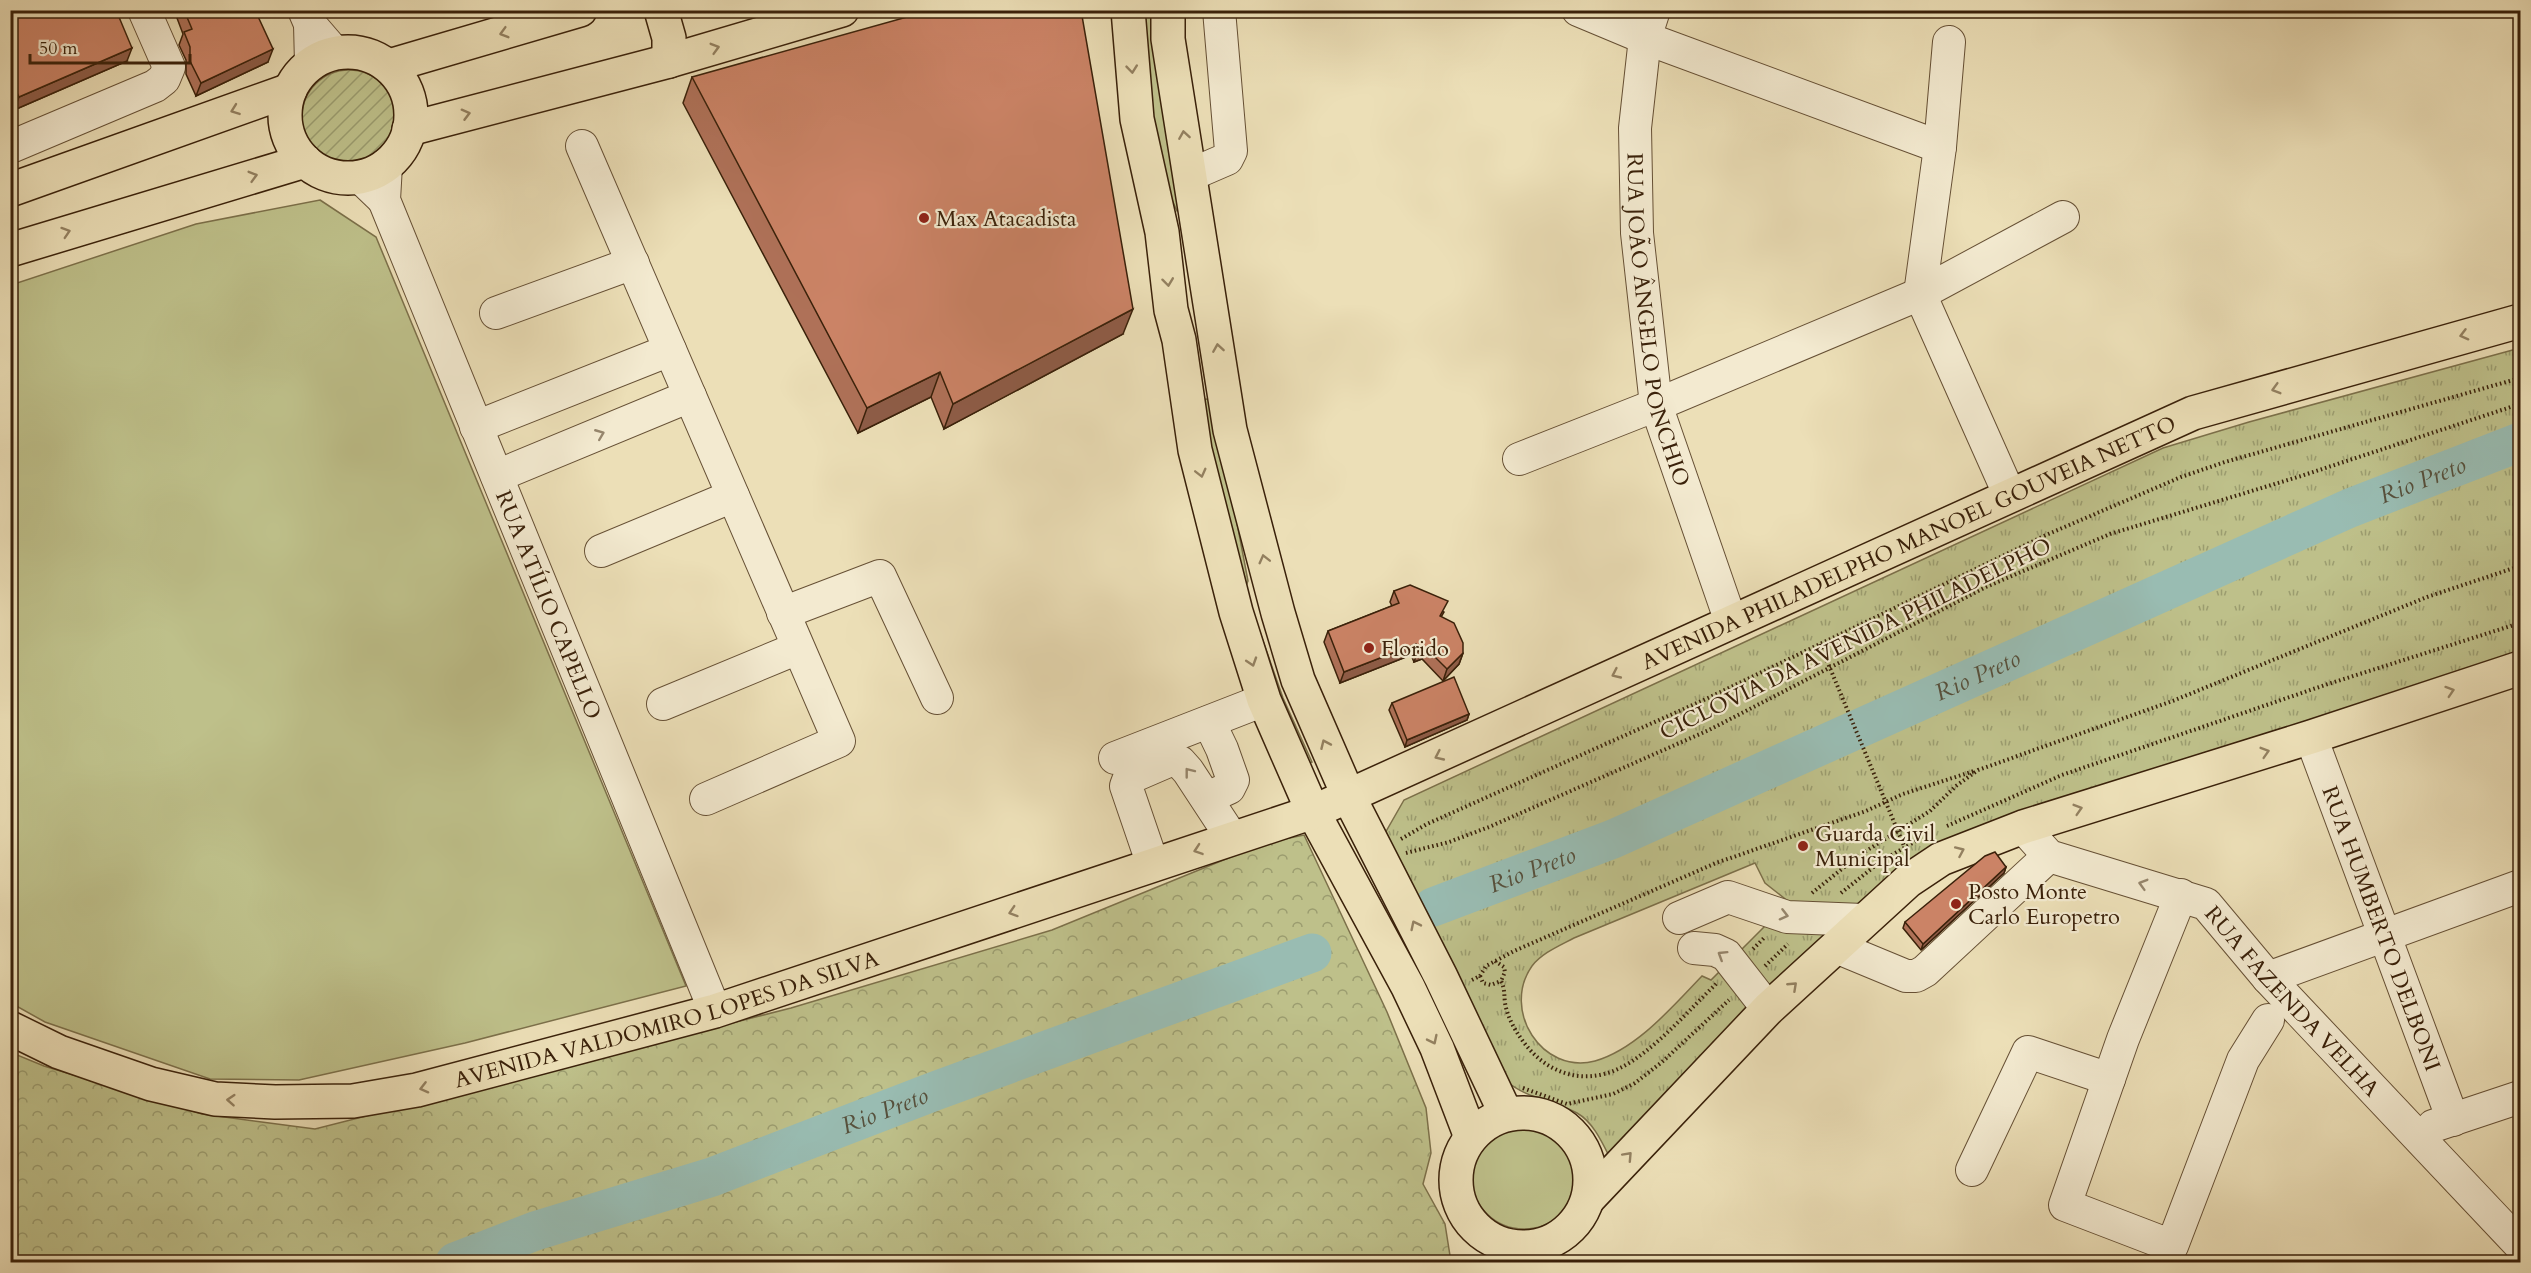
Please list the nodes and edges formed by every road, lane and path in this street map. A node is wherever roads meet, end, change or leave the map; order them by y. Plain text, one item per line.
1 (144, 10) edge
2 (580, 10) edge
3 (661, 10) edge
4 (842, 10) edge
5 (1128, 10) edge
6 (1168, 10) edge
7 (1219, 10) edge
8 (1578, 10) edge
9 (307, 17) edge
10 (1650, 24) edge
11 (1949, 42) dead end
12 (323, 58) junction
13 (669, 61) junction
14 (389, 66) junction
15 (290, 90) junction
16 (409, 129) junction
17 (10, 145) edge
18 (582, 146) dead end
19 (1940, 147) junction
20 (305, 161) junction
21 (373, 171) junction
22 (1190, 175) junction
23 (10, 190) edge
24 (2063, 217) dead end
25 (1162, 232) junction
26 (10, 250) edge
27 (633, 263) junction
28 (1207, 279) junction
29 (1920, 294) junction
30 (495, 313) dead end
31 (2520, 321) edge
32 (1179, 340) junction
33 (670, 350) junction
34 (2520, 378) edge
35 (690, 396) junction
36 (1227, 402) junction
37 (2520, 404) edge
38 (1656, 405) junction
39 (476, 427) junction
40 (1519, 459) dead end
41 (497, 476) junction
42 (733, 496) junction
43 (2010, 496) junction
44 (602, 551) dead end
45 (1274, 598) junction
46 (1236, 612) junction
47 (783, 613) junction
48 (1731, 622) junction
49 (1820, 644) junction
50 (798, 648) junction
51 (1830, 668) junction
52 (2520, 668) edge
53 (937, 698) dead end
54 (1264, 700) junction
55 (663, 704) dead end
56 (1209, 722) junction
57 (2311, 737) junction
58 (1115, 758) dead end
59 (1978, 770) dead end
60 (1349, 797) junction
61 (1207, 798) junction
62 (706, 799) dead end
63 (1886, 802) junction
64 (1314, 812) junction
65 (2023, 827) junction
66 (1232, 838) junction
67 (1904, 846) dead end
68 (2049, 856) junction
69 (1389, 857) junction
70 (1153, 865) junction
71 (2520, 886) edge
72 (2181, 895) junction
73 (1679, 918) dead end
74 (1863, 920) junction
75 (2385, 935) junction
76 (1836, 947) junction
77 (1694, 948) dead end
78 (1494, 961) junction
79 (1480, 976) dead end
80 (2268, 978) junction
81 (1501, 981) dead end
82 (1768, 1009) junction
83 (715, 1011) junction
84 (2268, 1020) dead end
85 (10, 1028) edge
86 (2109, 1079) junction
87 (2520, 1097) edge
88 (1506, 1114) junction
89 (2453, 1120) junction
90 (2414, 1133) junction
91 (1471, 1137) junction
92 (1972, 1170) dead end
93 (1588, 1199) junction
94 (2520, 1245) edge
95 (1560, 1248) edge
96 (1487, 1250) edge

1 - 17 street
2 -> 14 main road
3 - 13 main road
13 -> 4 main road
5 -> 25 main road
22 -> 6 main road
7 - 22 street
8 - 10 street
9 - 12 street
10 - 19 street
10 - 38 street, RUA JOÃO ÂNGELO PONCHIO
11 - 19 street
12 - 14 main road
12 - 15 main road
16 -> 13 main road
14 - 16 main road
15 - 20 main road
15 -> 23 main road
16 - 21 main road
18 - 27 street
19 - 29 street
20 - 21 main road
26 -> 20 main road
21 - 39 street, RUA ATÍLIO CAPELLO
22 - 28 main road
24 - 29 street
25 - 28 main road
25 -> 32 main road
27 - 30 street
27 - 33 street
36 -> 28 main road
29 - 38 street
29 - 43 street
31 -> 43 main road, AVENIDA PHILADELPHO MANOEL GOUVEIA NETTO
32 - 36 main road
32 -> 46 main road
33 - 35 street
33 - 39 street
34 - 49 path
41 -> 35 street
35 - 42 street
45 -> 36 main road
37 - 51 path, CICLOVIA DA AVENIDA PHILADELPHO
38 - 40 street
38 - 48 street, RUA JOÃO ÂNGELO PONCHIO
39 - 41 street, RUA ATÍLIO CAPELLO
41 - 83 street, RUA ATÍLIO CAPELLO
42 - 44 street
42 - 47 street
43 - 48 main road, AVENIDA PHILADELPHO MANOEL GOUVEIA NETTO
45 - 46 main road
60 -> 45 main road
46 -> 54 main road
47 - 50 street
47 - 53 street
48 -> 60 main road, AVENIDA PHILADELPHO MANOEL GOUVEIA NETTO
49 - 51 path
49 - 69 path
50 - 55 street
50 - 62 street
51 - 63 path
51 - 69 path, CICLOVIA DA AVENIDA PHILADELPHO
57 -> 52 main road
54 - 56 street
54 - 64 main road
56 - 58 street
56 - 61 street
65 -> 57 main road
57 - 75 street, RUA HUMBERTO DELBONI
59 - 63 path
60 - 64 main road, AVENIDA PHILADELPHO MANOEL GOUVEIA NETTO
60 - 69 main road
61 - 66 street
61 -> 70 street
63 - 67 path
63 - 78 path
64 - 66 main road, AVENIDA VALDOMIRO LOPES DA SILVA
64 -> 91 main road
65 - 68 street
74 -> 65 main road
66 -> 70 main road, AVENIDA VALDOMIRO LOPES DA SILVA
72 -> 68 street, RUA FAZENDA VELHA
68 - 76 street
88 -> 69 main road
70 -> 83 main road, AVENIDA VALDOMIRO LOPES DA SILVA
71 - 75 street
72 - 80 street, RUA FAZENDA VELHA
72 - 86 street
73 -> 74 street
74 - 76 main road
75 - 80 street
75 - 89 street, RUA HUMBERTO DELBONI
82 -> 76 main road
82 -> 77 street
78 - 79 path
78 - 81 path
80 - 90 street, RUA FAZENDA VELHA
93 -> 82 main road
83 -> 85 main road, AVENIDA VALDOMIRO LOPES DA SILVA
84 - 86 street
86 - 92 street
87 - 89 street
88 - 91 main road
88 - 93 main road
89 - 90 street
90 - 94 street, RUA FAZENDA VELHA
91 - 96 main road
93 - 95 main road
95 - 96 main road

